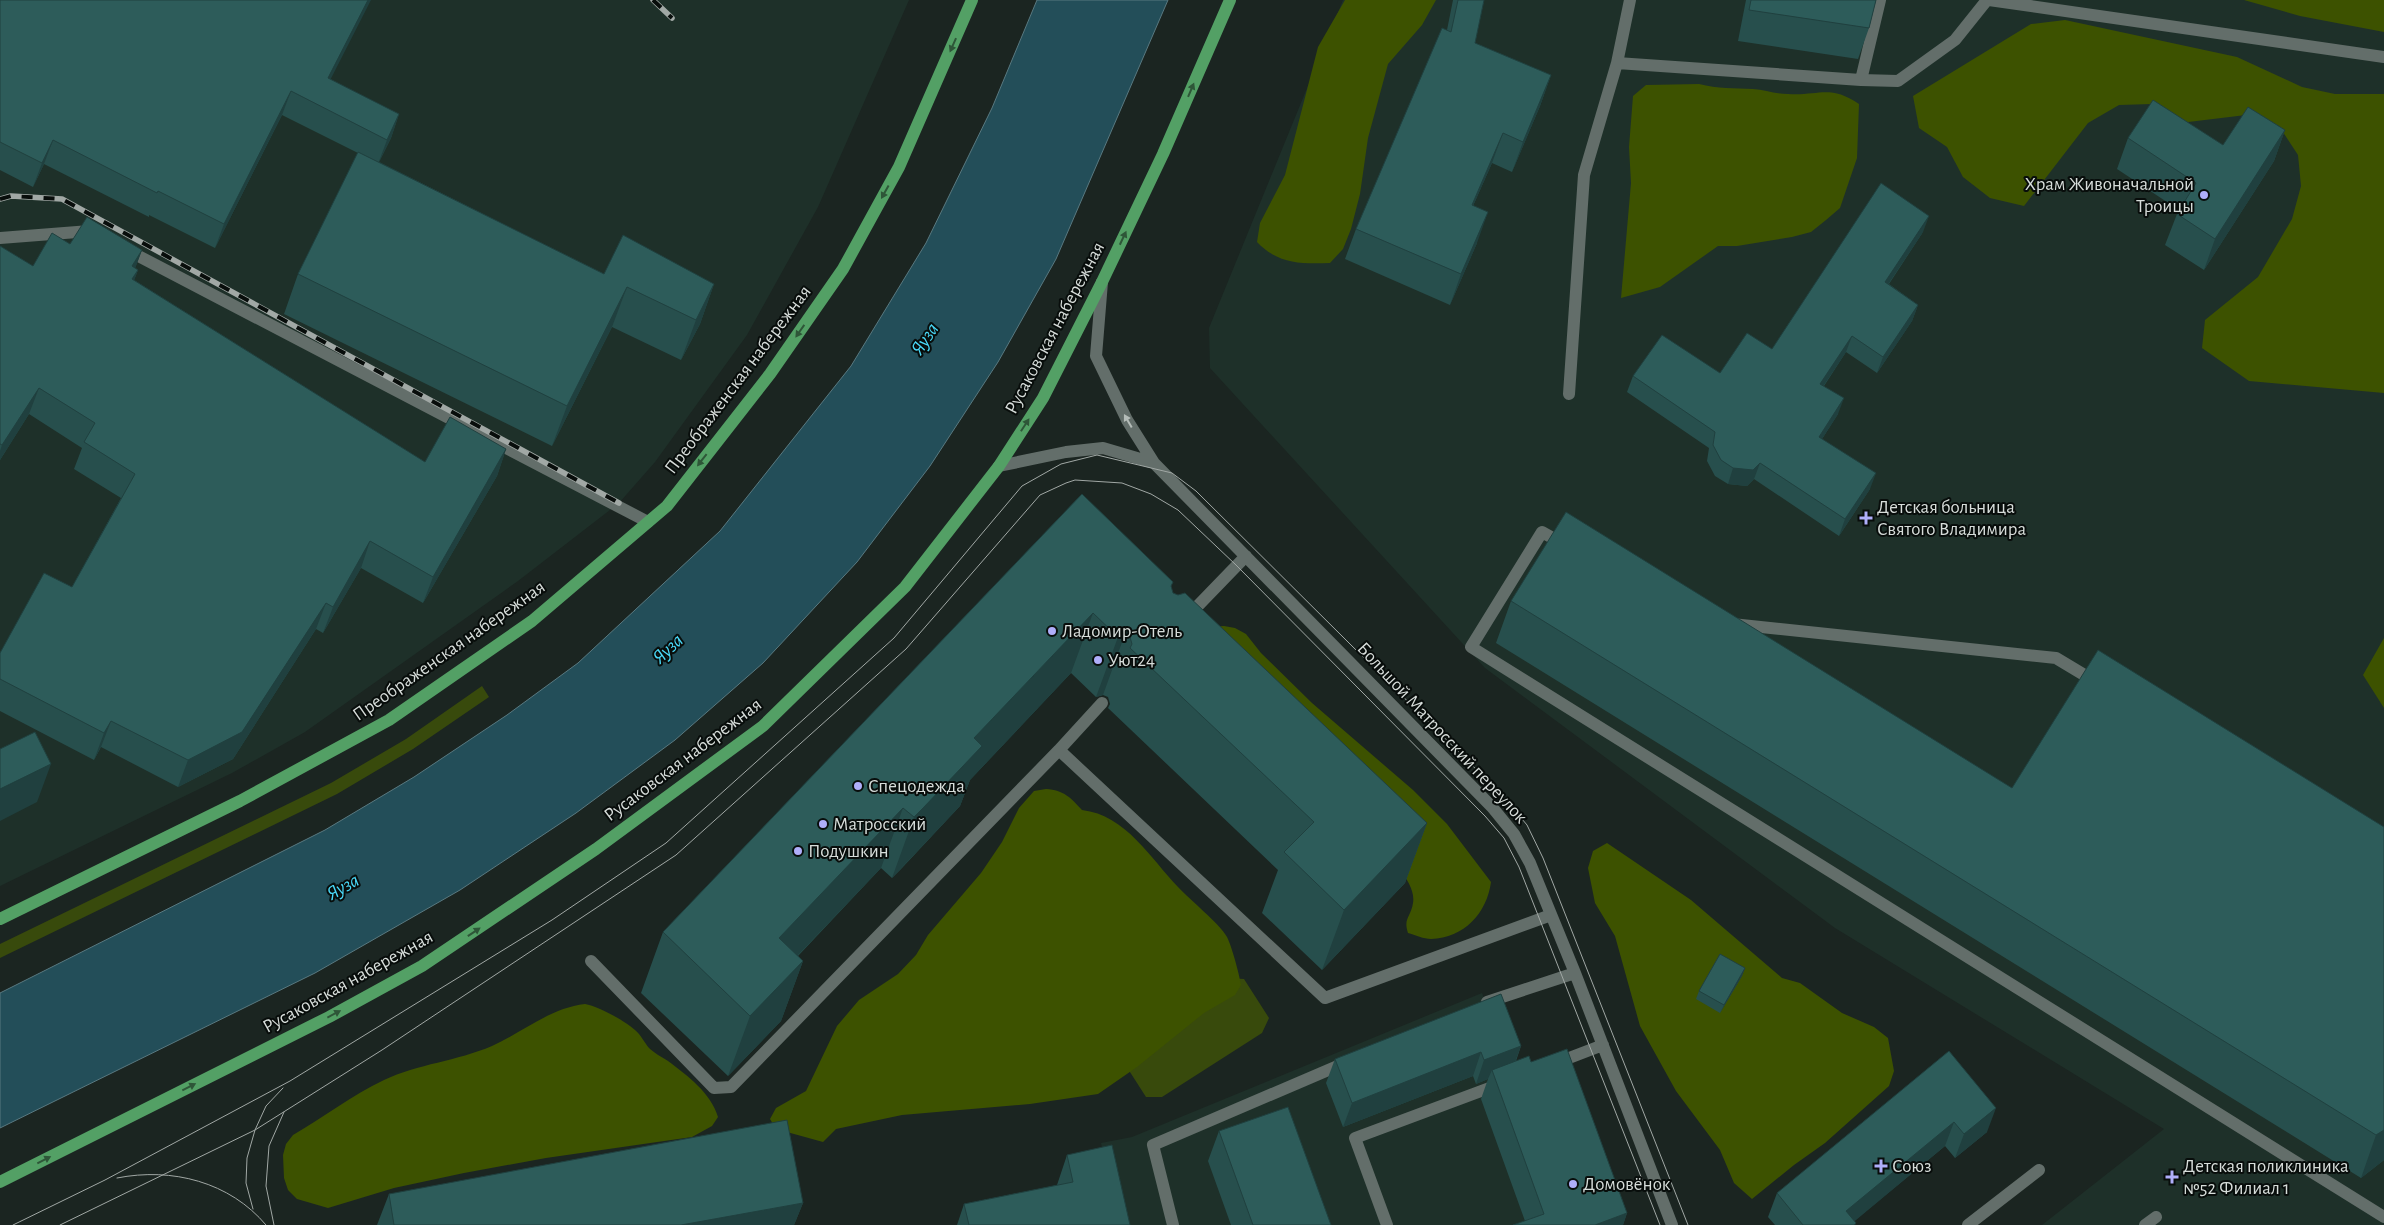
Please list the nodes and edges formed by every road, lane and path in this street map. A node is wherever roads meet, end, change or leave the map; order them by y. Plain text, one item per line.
1 (972, 0) edge
2 (1230, 0) edge
3 (1630, 0) edge
4 (1880, 0) edge
5 (1988, 0) edge
6 (2384, 57) edge
7 (1616, 62) junction
8 (1861, 80) junction
9 (0, 238) edge
10 (1102, 282) junction
11 (1569, 394) dead end
12 (1154, 463) junction
13 (999, 466) junction
14 (648, 522) junction
15 (1576, 551) edge
16 (1246, 556) junction
17 (1722, 623) edge
18 (1177, 628) edge
19 (2106, 689) edge
20 (1102, 703) dead end
21 (1059, 750) junction
22 (1551, 915) junction
23 (0, 919) edge
24 (591, 961) dead end
25 (1575, 973) junction
26 (1477, 1006) edge
27 (1603, 1045) junction
28 (1360, 1056) edge
29 (1542, 1068) edge
30 (1515, 1079) edge
31 (2039, 1170) dead end
32 (0, 1182) edge
33 (2156, 1217) dead end
34 (2384, 1217) edge
35 (1173, 1225) edge
36 (1387, 1225) edge
37 (1672, 1225) edge
38 (1968, 1225) edge
39 (2145, 1225) edge

1 -> 14 main road, Преображенская набережная
10 -> 2 main road, Русаковская набережная
3 - 7 street
4 - 8 street
5 - 6 street
5 - 8 street
7 - 8 street
7 - 11 street
9 - 14 street
12 -> 10 street, Большой Матросский переулок
13 -> 10 main road, Русаковская набережная
12 - 13 street, Большой Матросский переулок
12 - 16 street, Большой Матросский переулок
32 -> 13 main road, Русаковская набережная
14 - 23 main road, Преображенская набережная
15 - 34 street
16 - 18 street
16 - 22 street, Большой Матросский переулок
17 - 19 street
20 - 21 street
21 - 22 street
21 - 24 street
22 - 25 street, Большой Матросский переулок
25 - 26 street
25 - 27 street, Большой Матросский переулок
27 - 29 street
27 - 37 street, Большой Матросский переулок
28 - 35 street
30 - 36 street
31 - 38 street
33 - 39 street

